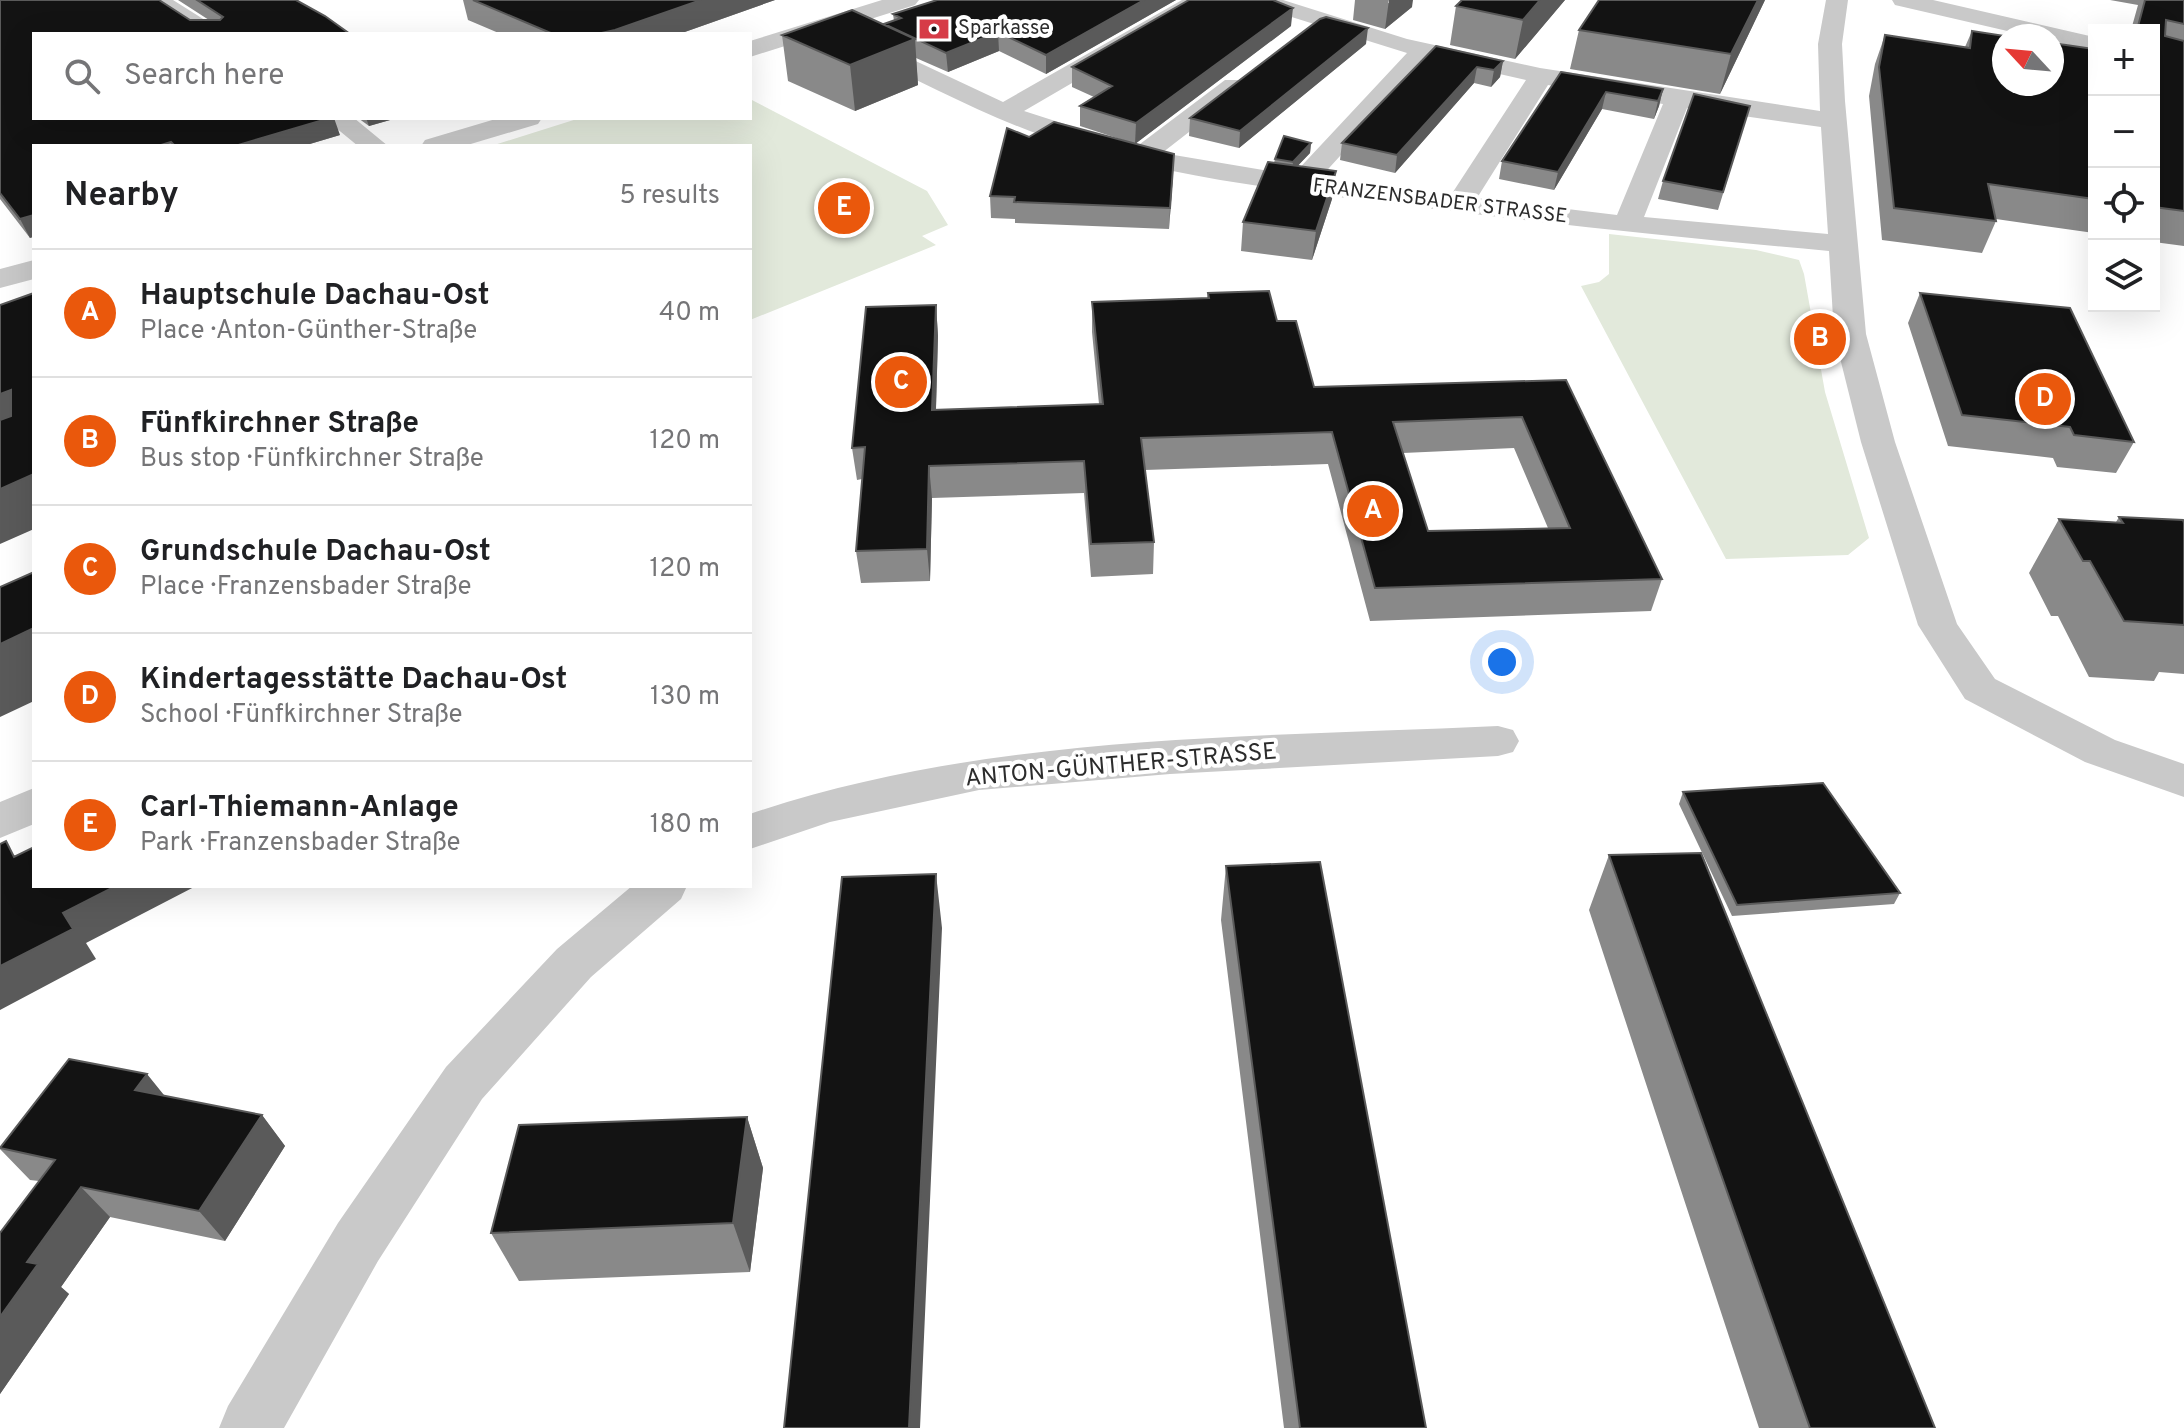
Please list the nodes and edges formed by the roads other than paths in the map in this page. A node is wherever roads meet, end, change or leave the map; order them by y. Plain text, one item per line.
1 (157, 0) edge
2 (907, 0) edge
3 (1198, 0) edge
4 (1261, 0) edge
5 (1837, 0) edge
6 (1903, 0) edge
7 (2011, 0) edge
8 (1358, 6) dead end
9 (1318, 21) junction
10 (2008, 24) joint
11 (824, 26) junction
12 (212, 32) edge
13 (2064, 37) edge
14 (1294, 40) edge
15 (2088, 43) edge
16 (752, 48) edge
17 (1423, 50) junction
18 (1258, 67) edge
19 (1542, 75) junction
20 (1678, 99) junction
21 (1004, 112) junction
22 (340, 120) edge
23 (521, 120) edge
24 (1833, 121) junction
25 (372, 144) edge
26 (442, 144) edge
27 (1140, 157) junction
28 (1300, 184) junction
29 (1460, 203) junction
30 (1627, 225) junction
31 (1844, 244) junction
32 (32, 270) edge
33 (0, 279) edge
34 (1498, 741) dead end
35 (2184, 781) edge
36 (32, 806) edge
37 (0, 821) edge
38 (752, 831) edge
39 (662, 888) edge
40 (250, 1428) edge

1 - 12 street
2 - 11 street
3 - 21 street
4 - 9 street
5 - 24 street
6 - 10 street
7 - 10 street
8 - 9 street
9 - 14 street
9 - 17 street
11 - 16 street
11 - 21 street, FRANZENSBADER STRASSE
13 - 15 street
17 - 19 street
17 - 28 street
18 - 27 street
19 - 20 street
19 - 29 street
20 - 24 street
20 - 30 street
21 - 27 street, FRANZENSBADER STRASSE
22 - 25 street
23 - 26 street
24 - 31 street
27 - 28 street, FRANZENSBADER STRASSE
28 - 29 street, FRANZENSBADER STRASSE
29 - 30 street, FRANZENSBADER STRASSE
30 - 31 street, FRANZENSBADER STRASSE
31 - 35 street
32 - 33 street
34 - 38 street, ANTON-GÜNTHER-STRASSE
36 - 37 street
39 - 40 street

